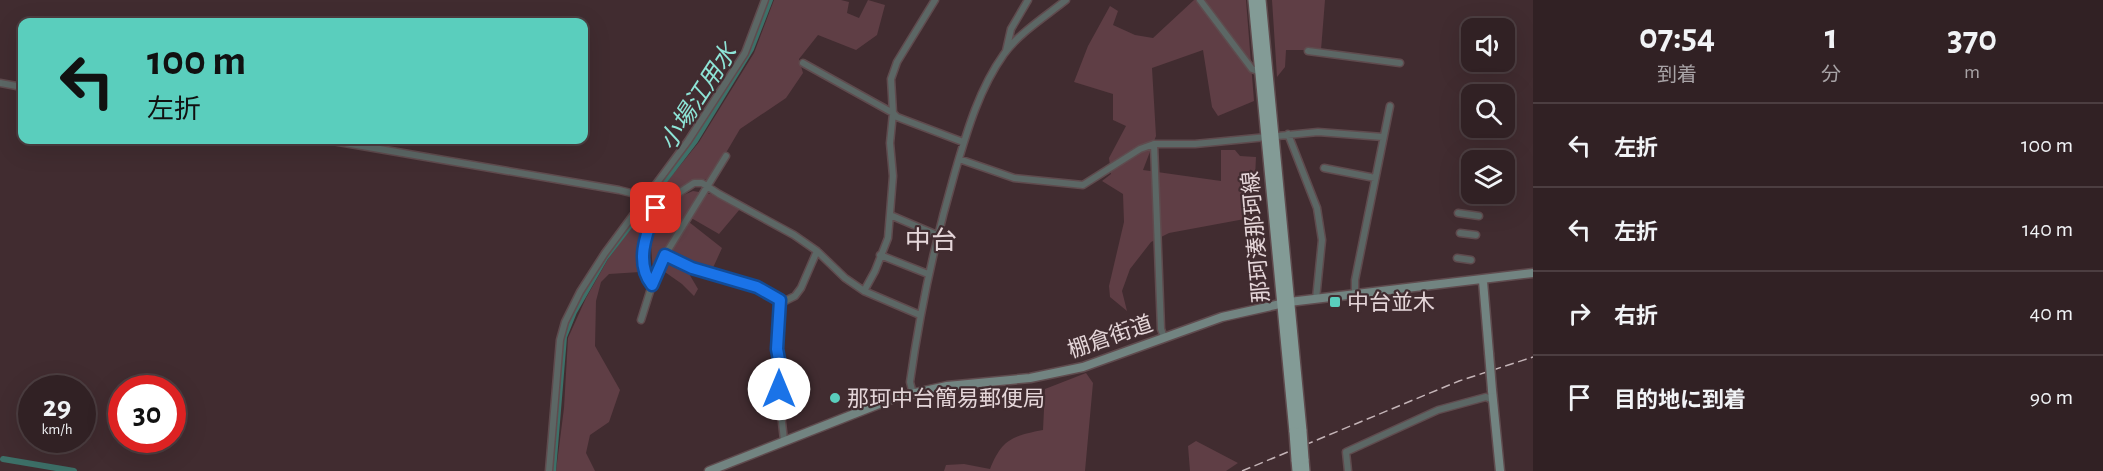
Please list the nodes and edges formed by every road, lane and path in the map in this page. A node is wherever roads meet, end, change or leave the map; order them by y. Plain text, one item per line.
1 (765, 0) edge
2 (935, 0) edge
3 (1028, 0) edge
4 (1066, 0) edge
5 (1200, 0) edge
6 (1253, 0) edge
7 (1261, 0) edge
8 (1006, 51) junction
9 (1308, 51) dead end
10 (803, 63) dead end
11 (1400, 63) dead end
12 (1260, 72) junction
13 (0, 83) edge
14 (18, 86) edge
15 (1390, 106) dead end
16 (893, 112) junction
17 (1288, 134) junction
18 (1269, 136) junction
19 (1383, 137) junction
20 (963, 142) junction
21 (350, 144) edge
22 (1154, 144) junction
23 (726, 156) dead end
24 (959, 159) junction
25 (1324, 168) dead end
26 (1375, 178) junction
27 (708, 187) junction
28 (649, 204) junction
29 (1458, 213) dead end
30 (890, 215) junction
31 (1479, 216) dead end
32 (1460, 233) dead end
33 (937, 235) junction
34 (1476, 235) dead end
35 (817, 251) junction
36 (665, 255) junction
37 (880, 255) junction
38 (1457, 258) dead end
39 (1471, 260) dead end
40 (1533, 273) edge
41 (928, 274) junction
42 (1483, 281) junction
43 (652, 285) junction
44 (864, 291) junction
45 (1355, 295) junction
46 (1316, 299) junction
47 (780, 300) junction
48 (1285, 303) junction
49 (920, 315) junction
50 (640, 320) dead end
51 (1164, 337) junction
52 (913, 394) junction
53 (1493, 400) junction
54 (784, 440) junction
55 (1300, 459) junction
56 (549, 471) edge
57 (709, 471) edge
58 (1297, 471) edge
59 (1305, 471) edge
60 (1348, 471) edge
61 (1500, 471) edge

1 - 28 street
2 - 16 street
3 - 8 street
4 - 8 street
5 - 12 street
6 - 12 main road, 那珂湊那珂線
7 - 18 main road, 那珂湊那珂線
8 - 20 street
9 - 11 street
10 - 16 street
12 - 18 main road, 那珂湊那珂線
13 - 14 street
15 - 19 street
16 - 20 street
16 - 30 street
17 - 18 street
17 - 19 street
17 - 46 street
18 - 22 street
18 - 48 main road, 那珂湊那珂線
19 - 26 street
20 - 24 street
21 - 28 street
22 - 24 street
22 - 51 street
23 - 27 street
24 - 33 street
25 - 26 street
26 - 45 street
27 - 28 street
27 - 35 street
27 - 36 street
28 - 43 street
28 - 56 street
29 - 31 street
30 - 33 street
30 - 37 street
32 - 34 street
33 - 41 street
35 - 44 street
35 - 47 street
36 - 43 street
36 - 47 street
37 - 41 street
37 - 44 street
38 - 39 street
40 - 42 street, 棚倉街道
41 - 49 street
42 - 45 street, 棚倉街道
42 - 53 street, bridge
43 - 50 street
44 - 49 street
45 - 46 street, 棚倉街道
46 - 48 street, 棚倉街道
47 - 54 street
48 - 51 street, 棚倉街道
48 - 55 main road, 那珂湊那珂線, bridge
49 - 52 street
51 - 52 street, 棚倉街道
52 - 54 street, 棚倉街道
53 - 60 street
53 - 61 street
54 - 57 street, 棚倉街道
55 - 58 main road, 那珂湊那珂線
55 - 59 main road, 那珂湊那珂線

